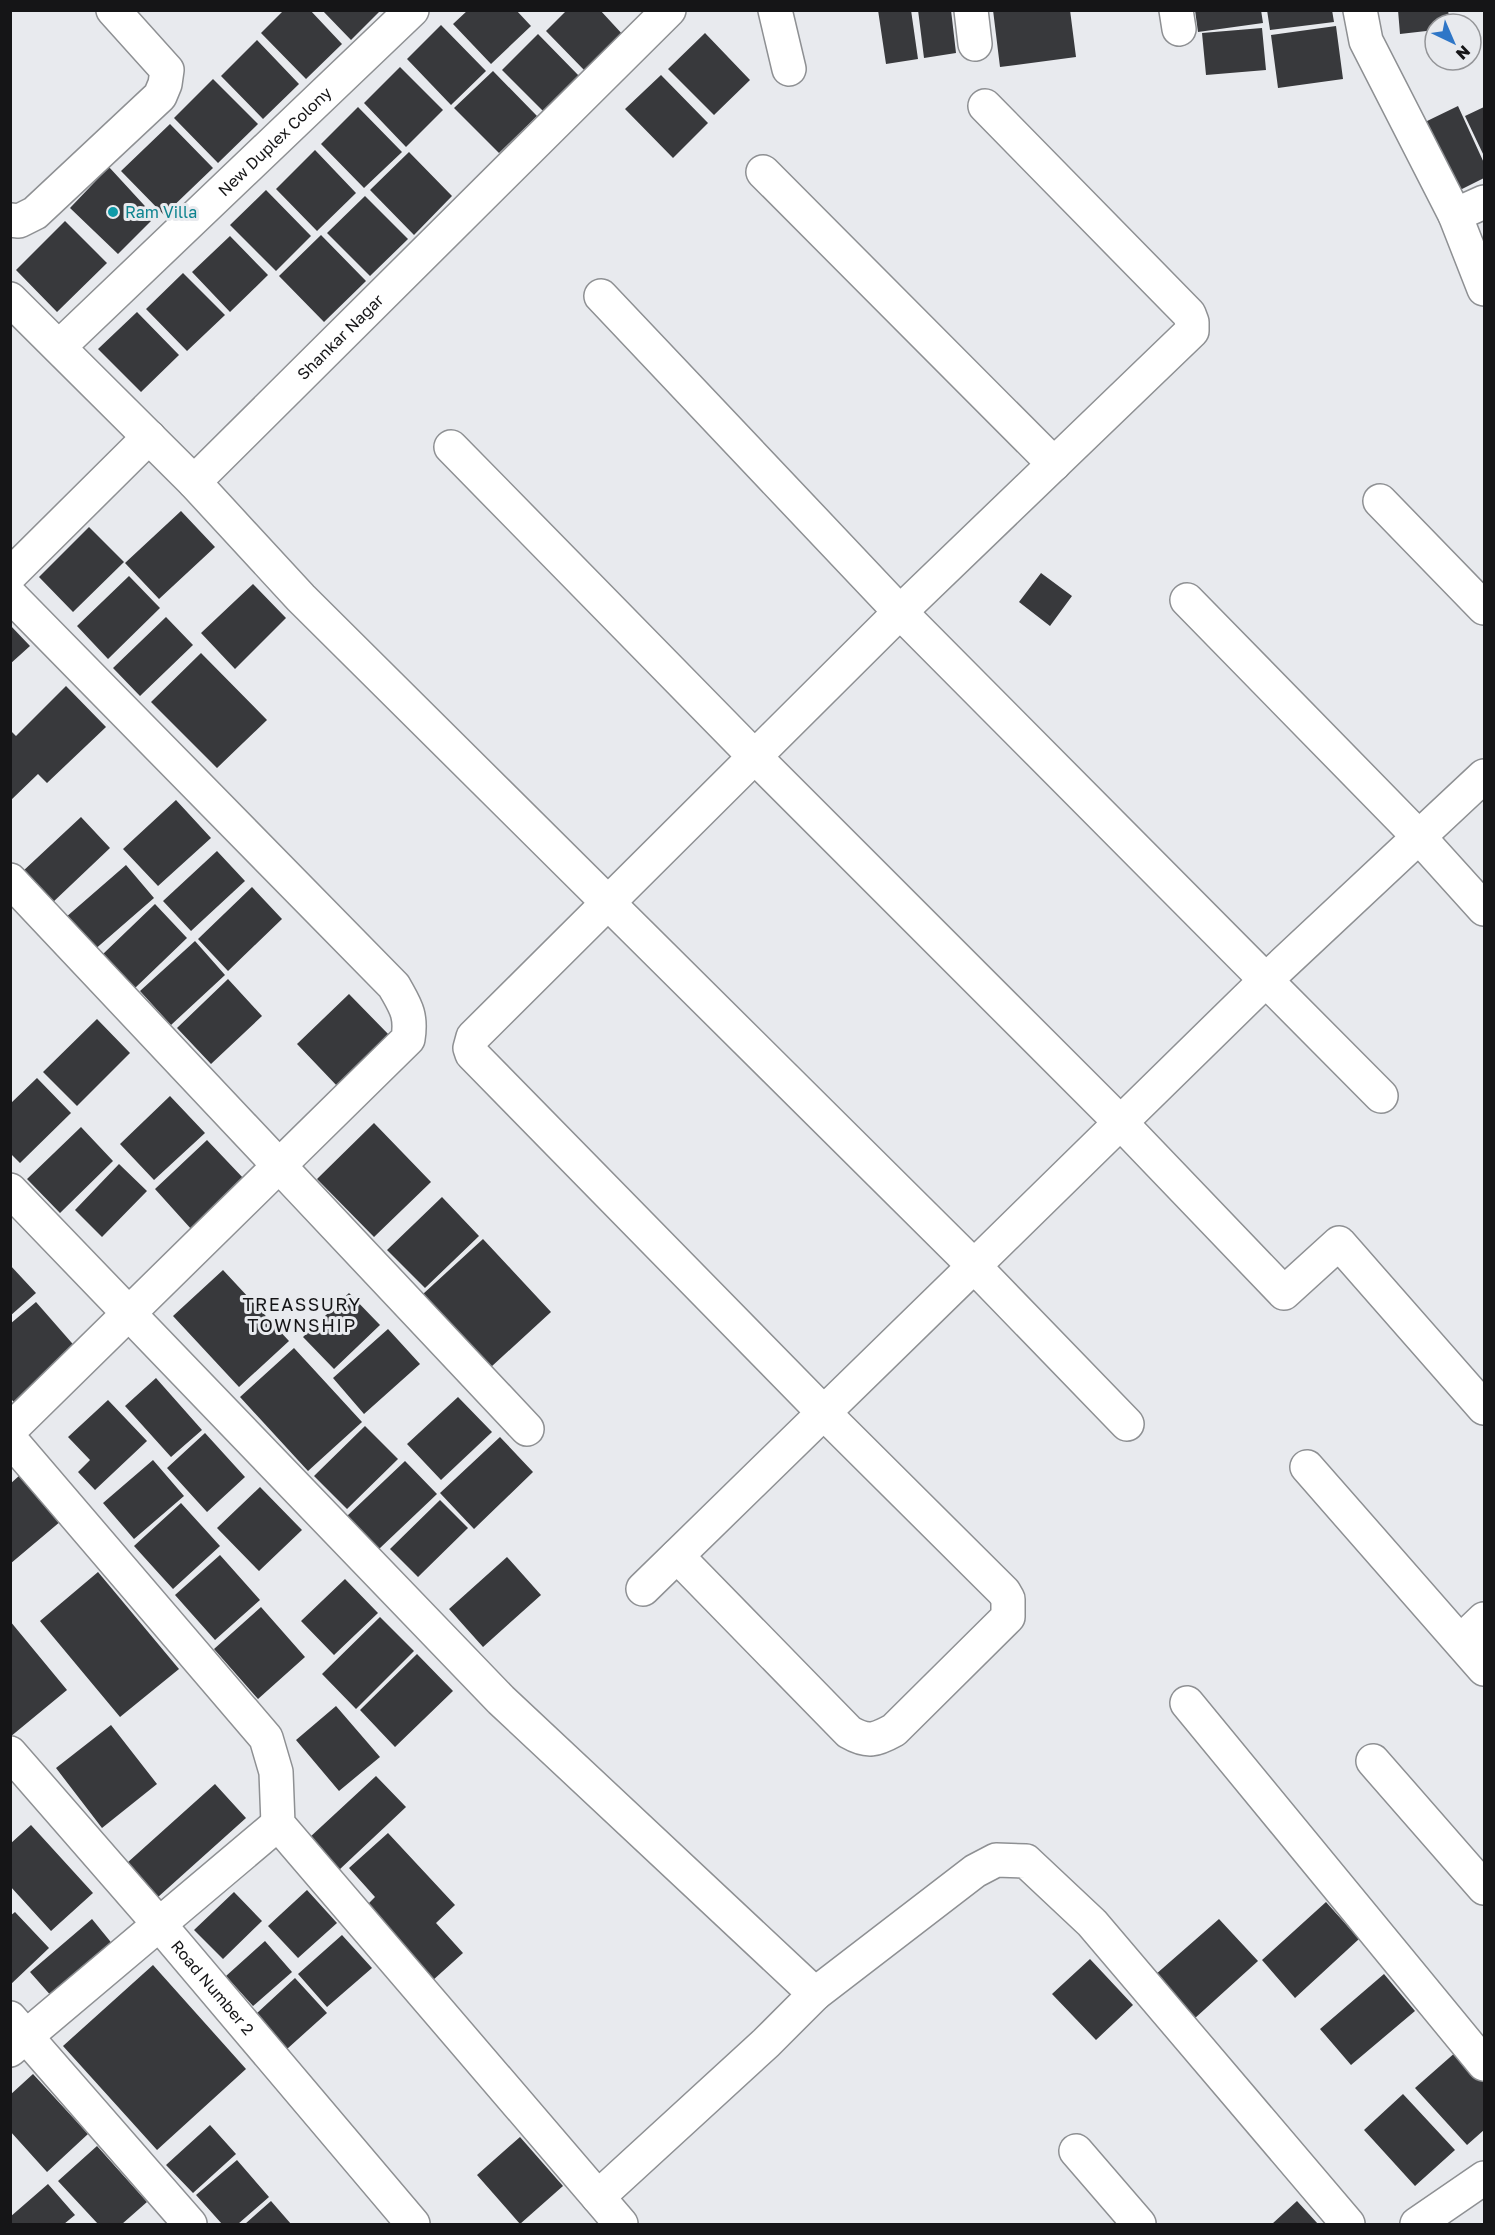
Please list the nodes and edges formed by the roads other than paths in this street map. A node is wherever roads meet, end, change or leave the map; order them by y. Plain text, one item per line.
1 (113, 10) edge
2 (412, 10) edge
3 (669, 10) edge
4 (776, 10) edge
5 (971, 10) edge
6 (1360, 10) edge
7 (975, 44) dead end
8 (789, 69) dead end
9 (985, 106) dead end
10 (763, 172) dead end
11 (1485, 202) edge
12 (1455, 215) junction
13 (10, 220) edge
14 (1485, 289) edge
15 (601, 296) dead end
16 (10, 299) edge
17 (59, 347) junction
18 (149, 437) junction
19 (451, 447) dead end
20 (1054, 464) junction
21 (194, 482) junction
22 (1380, 501) dead end
23 (10, 575) edge
24 (10, 594) edge
25 (1187, 600) dead end
26 (1485, 608) edge
27 (900, 612) junction
28 (755, 757) junction
29 (1485, 776) edge
30 (1419, 837) junction
31 (10, 880) edge
32 (608, 903) junction
33 (1485, 909) edge
34 (1267, 980) junction
35 (1381, 1096) dead end
36 (1120, 1122) junction
37 (280, 1167) junction
38 (10, 1190) edge
39 (974, 1266) junction
40 (130, 1314) junction
41 (1485, 1408) edge
42 (824, 1413) junction
43 (1127, 1424) dead end
44 (527, 1429) dead end
45 (10, 1431) edge
46 (10, 1439) edge
47 (1307, 1467) dead end
48 (677, 1556) junction
49 (643, 1589) dead end
50 (1485, 1619) edge
51 (1461, 1641) junction
52 (1485, 1670) edge
53 (1187, 1703) dead end
54 (10, 1753) edge
55 (1373, 1761) dead end
56 (278, 1824) junction
57 (1485, 1888) edge
58 (159, 1924) junction
59 (815, 1994) junction
60 (16, 2035) edge
61 (1485, 2064) edge
62 (1076, 2151) dead end
63 (1485, 2178) edge
64 (598, 2197) junction
65 (190, 2224) edge
66 (413, 2224) edge
67 (621, 2224) edge
68 (1139, 2224) edge
69 (1348, 2224) edge
70 (1419, 2224) edge

1 - 13 street
2 - 17 street, New Duplex Colony
3 - 21 street, Shankar Nagar
4 - 8 street
5 - 7 street
6 - 12 street
9 - 20 street
10 - 20 street
11 - 12 street
12 - 14 street
15 - 27 street
16 - 17 street
17 - 18 street
18 - 21 street
18 - 23 street
19 - 28 street
20 - 27 street
21 - 32 street
22 - 26 street
24 - 37 street
25 - 30 street
27 - 28 street
27 - 34 street
28 - 32 street
28 - 36 street
29 - 30 street
30 - 33 street
30 - 34 street
31 - 37 street
32 - 39 street
32 - 42 street
34 - 35 street
34 - 36 street
36 - 39 street
36 - 41 street
37 - 40 street
37 - 44 street
38 - 40 street
39 - 42 street
39 - 43 street
40 - 45 street
40 - 59 street
42 - 48 street
42 - 48 street
46 - 56 street
47 - 51 street
48 - 49 street
50 - 51 street
51 - 52 street
53 - 61 street
54 - 58 street, Road Number 2
55 - 57 street
56 - 58 street
56 - 64 street
58 - 60 street
58 - 66 street, Road Number 2
59 - 64 street
59 - 69 street
60 - 65 street
62 - 68 street
63 - 70 street
64 - 67 street

